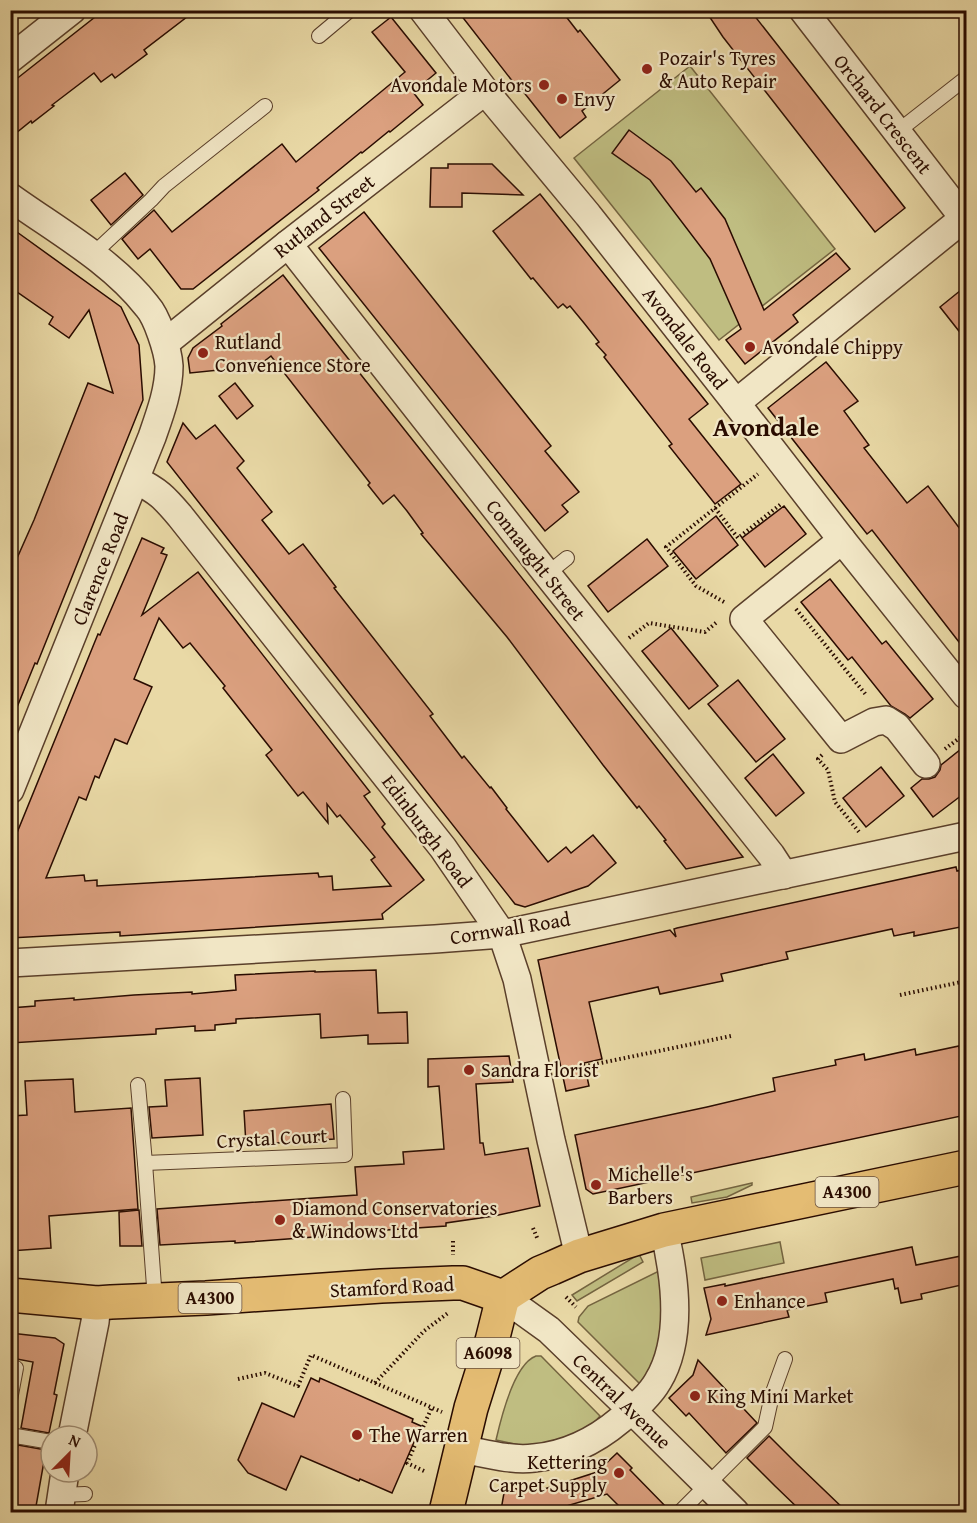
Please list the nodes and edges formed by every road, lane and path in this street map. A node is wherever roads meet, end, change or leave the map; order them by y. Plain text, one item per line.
1 (72, 10) edge
2 (350, 10) edge
3 (423, 10) edge
4 (803, 10) edge
5 (319, 36) dead end
6 (10, 59) edge
7 (966, 78) edge
8 (485, 91) junction
9 (265, 106) dead end
10 (897, 132) junction
11 (10, 198) edge
12 (965, 219) edge
13 (288, 244) junction
14 (92, 255) junction
15 (165, 343) junction
16 (736, 403) junction
17 (765, 469) dead end
18 (136, 480) junction
19 (788, 499) dead end
20 (715, 507) junction
21 (842, 540) junction
22 (781, 590) junction
23 (740, 614) junction
24 (609, 652) junction
25 (966, 695) edge
26 (881, 721) junction
27 (818, 759) dead end
28 (926, 764) dead end
29 (10, 790) edge
30 (966, 836) edge
31 (864, 838) dead end
32 (784, 875) junction
33 (502, 934) junction
34 (10, 963) edge
35 (966, 981) edge
36 (900, 995) dead end
37 (731, 1036) dead end
38 (537, 1076) junction
39 (138, 1085) dead end
40 (343, 1099) dead end
41 (145, 1163) junction
42 (966, 1167) edge
43 (533, 1228) dead end
44 (664, 1230) junction
45 (538, 1240) dead end
46 (453, 1241) dead end
47 (579, 1256) junction
48 (453, 1259) dead end
49 (10, 1295) edge
50 (503, 1297) junction
51 (566, 1297) dead end
52 (155, 1300) junction
53 (97, 1303) junction
54 (576, 1307) dead end
55 (450, 1311) dead end
56 (785, 1359) dead end
57 (16, 1368) dead end
58 (238, 1378) dead end
59 (375, 1383) junction
60 (10, 1400) edge
61 (432, 1407) junction
62 (632, 1410) junction
63 (442, 1412) dead end
64 (74, 1424) edge
65 (10, 1435) edge
66 (39, 1440) edge
67 (461, 1449) junction
68 (424, 1471) dead end
69 (707, 1485) junction
70 (446, 1512) edge
71 (680, 1512) edge
72 (735, 1512) edge

1 - 6 street
2 - 5 lane
3 - 8 street, Avondale Road
4 - 10 street, Orchard Crescent
7 - 10 lane
8 - 13 street, Rutland Street
8 - 16 street, Avondale Road
9 - 14 lane
10 - 12 street, Orchard Crescent
11 - 14 street, Clarence Road
12 - 16 street
13 - 15 street, Rutland Street
13 - 24 street, Connaught Street
14 - 15 street, Clarence Road
15 - 18 street, Clarence Road
16 - 21 street, Avondale Road
17 - 20 path
18 - 29 street, Clarence Road
18 - 33 street, Edinburgh Road
19 - 20 path
20 - 23 path
21 - 22 street
21 - 25 street, Avondale Road
22 - 23 street
22 - 26 path
23 - 24 path
23 - 26 street
24 - 32 street, Connaught Street
26 - 28 street
27 - 31 path
30 - 32 street, Cornwall Road
32 - 33 street, Cornwall Road
33 - 34 street, Cornwall Road
33 - 38 street, Edinburgh Road
35 - 36 path
37 - 38 path
38 - 47 street, Edinburgh Road
39 - 41 lane
40 - 41 lane, Crystal Court
41 - 52 lane
42 - 44 main road, A4300
43 - 45 path
44 - 47 main road, A4300
44 - 62 street
46 - 48 path
47 - 50 main road, A4300
49 - 53 main road, Stamford Road / A4300
50 - 52 main road, Stamford Road / A4300
50 - 62 street, Central Avenue
50 - 67 main road, A6098
51 - 54 path
52 - 53 main road, Stamford Road / A4300
53 - 64 street
55 - 59 path
56 - 69 lane
57 - 60 lane
58 - 59 path
59 - 61 path
61 - 63 path
61 - 68 path
62 - 67 street
62 - 69 street, Central Avenue
65 - 66 lane
67 - 70 main road, A6098
69 - 71 lane
69 - 72 street, Central Avenue

